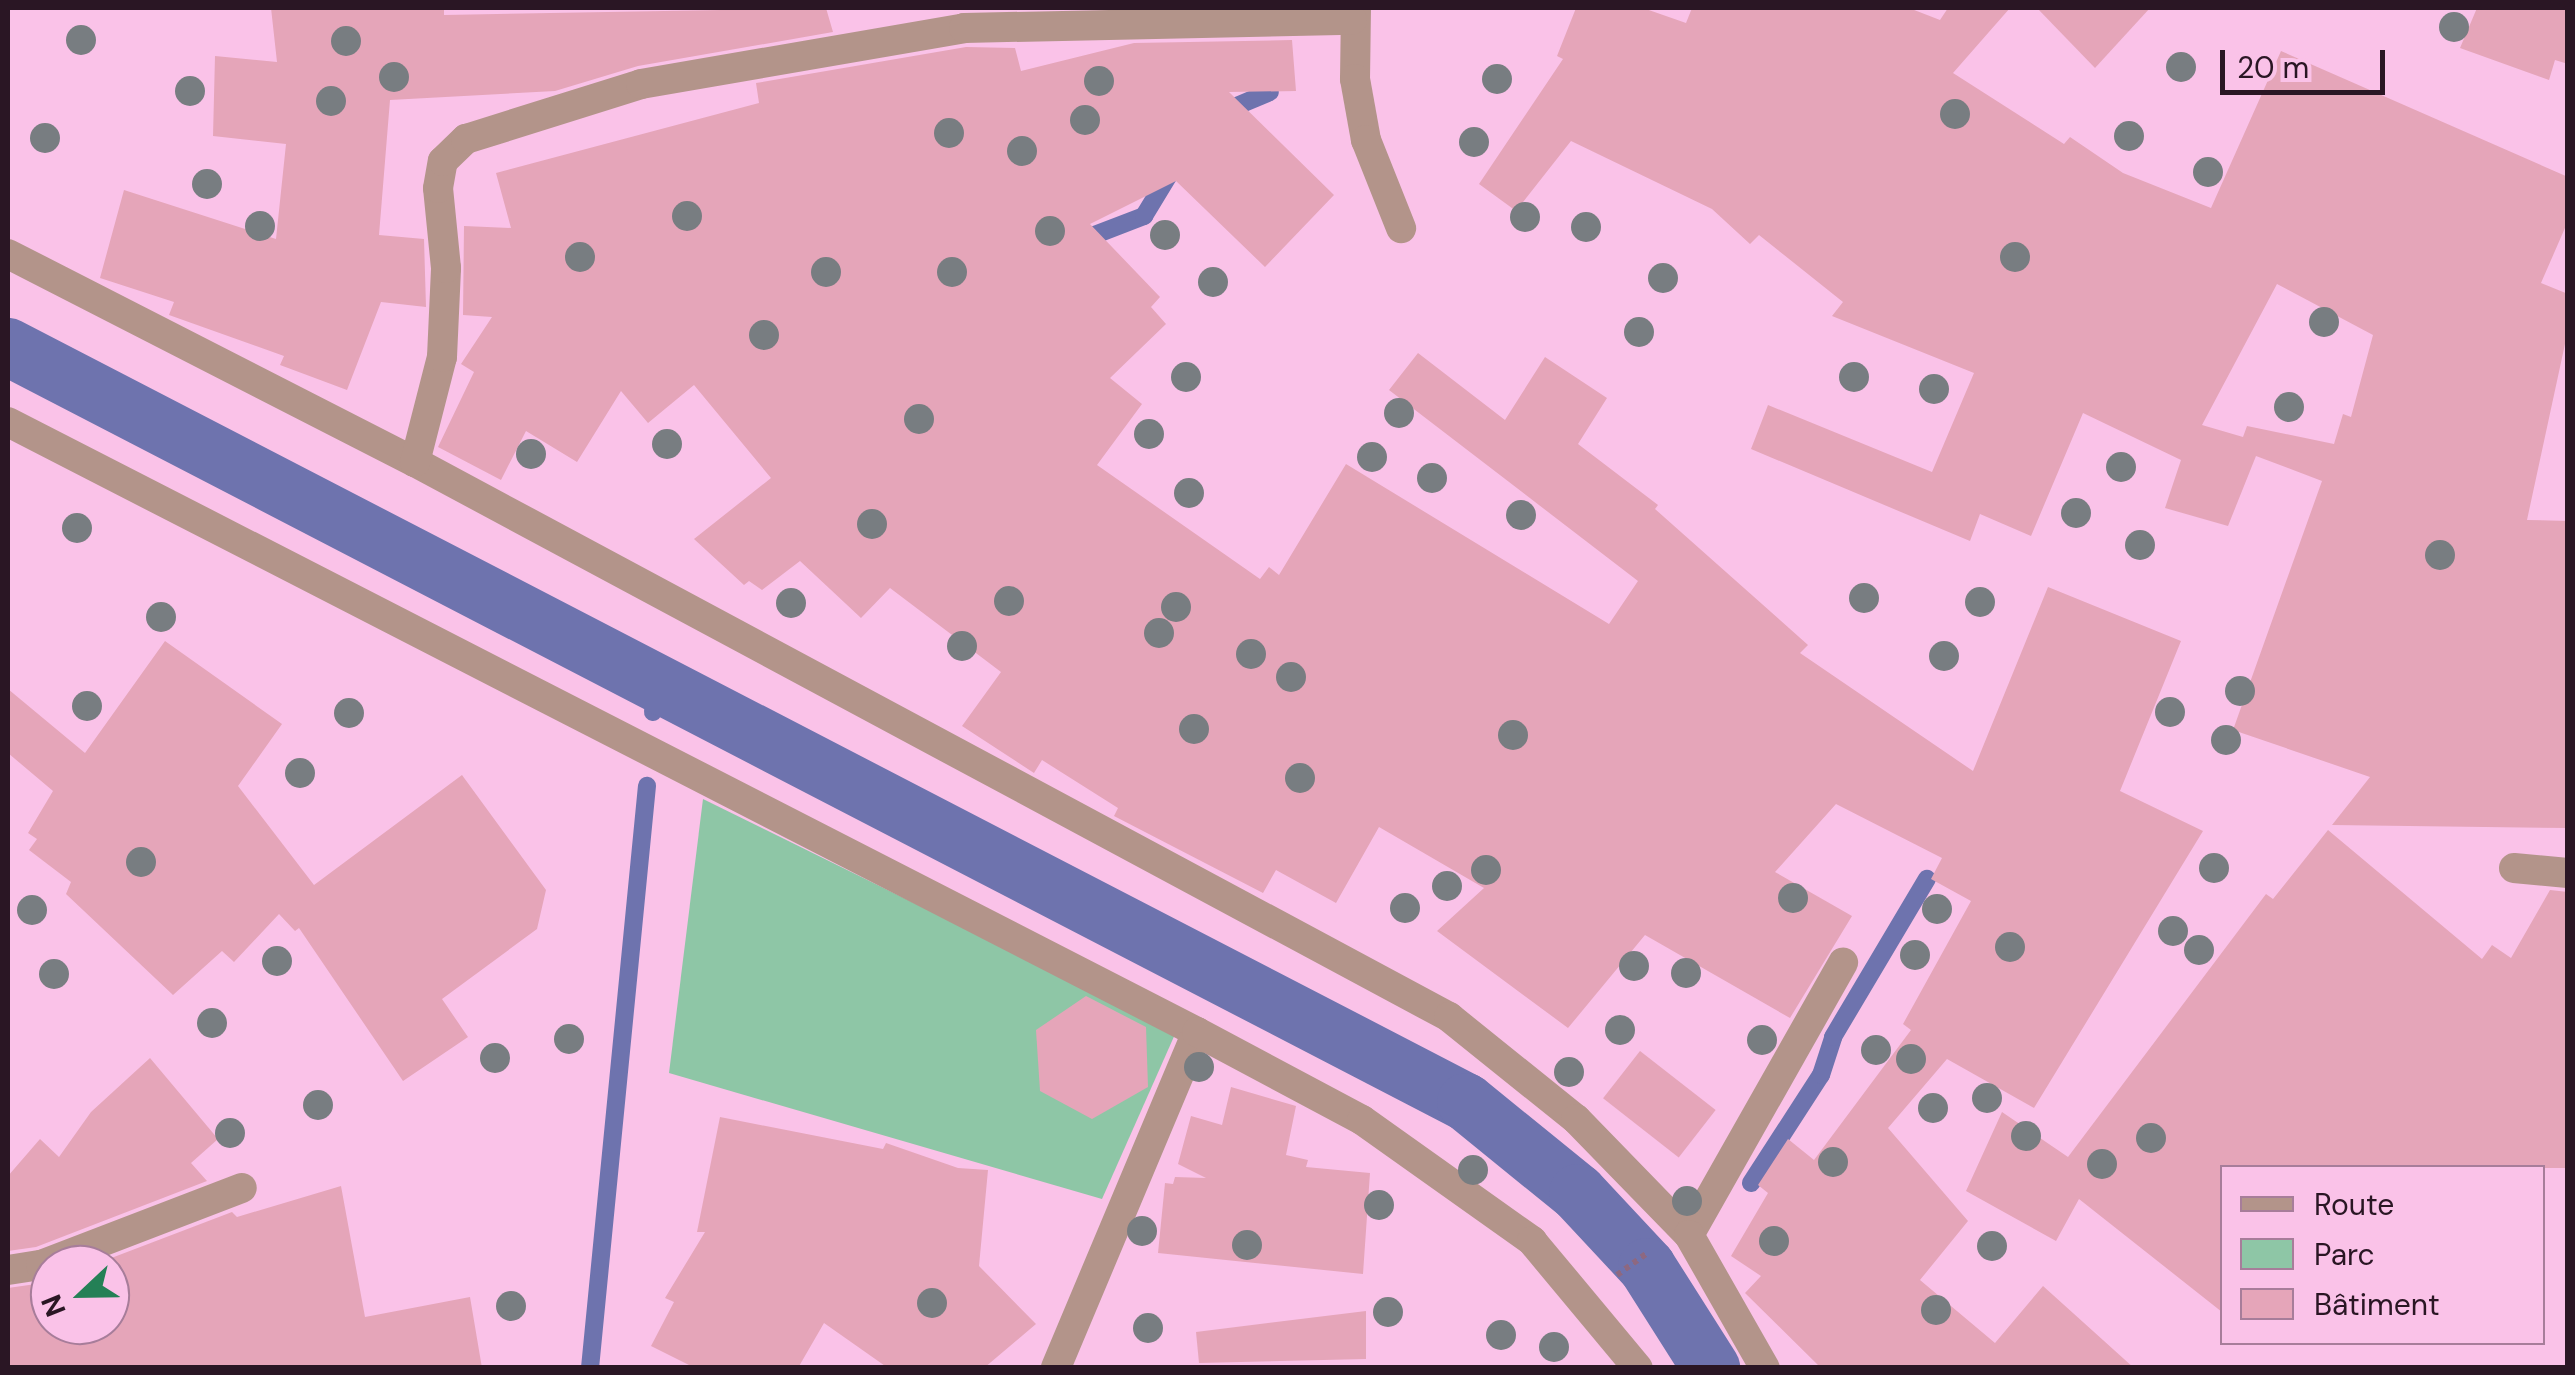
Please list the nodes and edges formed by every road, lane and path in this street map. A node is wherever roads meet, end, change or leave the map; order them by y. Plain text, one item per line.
1 (1354, 14) edge
2 (1401, 228) dead end
3 (8, 254) edge
4 (8, 422) edge
5 (415, 462) junction
6 (2514, 868) dead end
7 (2568, 873) edge
8 (1843, 963) dead end
9 (1197, 1032) junction
10 (242, 1188) dead end
11 (1685, 1231) junction
12 (8, 1270) edge
13 (1583, 1299) junction
14 (1056, 1368) edge
15 (1638, 1368) edge
16 (1764, 1368) edge

1 - 2 street
1 - 5 street
3 - 5 street
4 - 9 street
5 - 11 street
6 - 7 street
8 - 11 street
9 - 13 street
9 - 14 street
10 - 12 street
11 - 13 path
11 - 16 street
13 - 15 street

